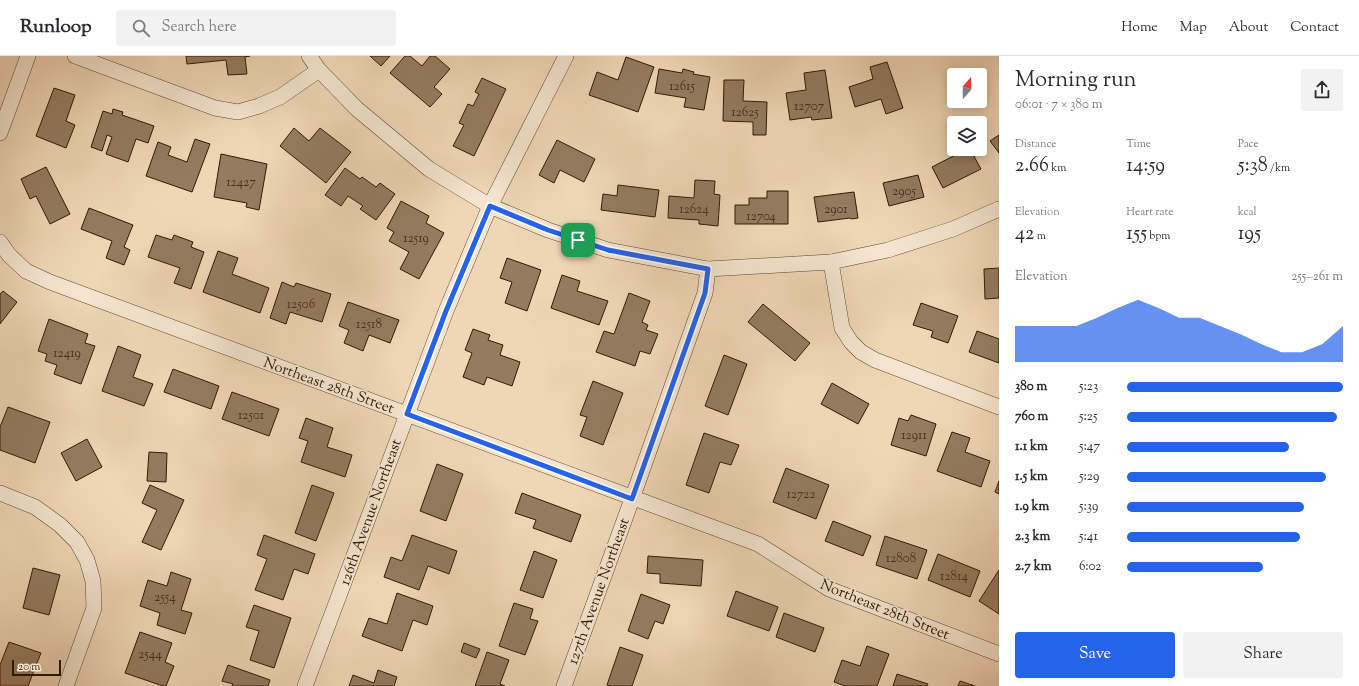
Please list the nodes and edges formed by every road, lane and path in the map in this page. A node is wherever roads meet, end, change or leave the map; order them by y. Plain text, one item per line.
1 (28, 56) edge
2 (75, 56) edge
3 (309, 56) edge
4 (566, 56) edge
5 (319, 70) junction
6 (0, 133) edge
7 (490, 206) junction
8 (999, 209) edge
9 (0, 242) edge
10 (831, 262) junction
11 (708, 269) junction
12 (999, 407) edge
13 (407, 414) junction
14 (0, 493) edge
15 (632, 499) junction
16 (999, 654) edge
17 (66, 686) edge
18 (305, 686) edge
19 (564, 686) edge

1 - 6 street
2 - 5 street
3 - 5 street
4 - 7 street, 126th Avenue Northeast
5 - 7 street
7 - 11 street
7 - 13 street, 126th Avenue Northeast
8 - 10 street
9 - 13 street, Northeast 28th Street
10 - 11 street
10 - 12 street
11 - 15 street, 127th Avenue Northeast
13 - 15 street, Northeast 28th Street
13 - 18 street, 126th Avenue Northeast
14 - 17 street
15 - 16 street, Northeast 28th Street
15 - 19 street, 127th Avenue Northeast

